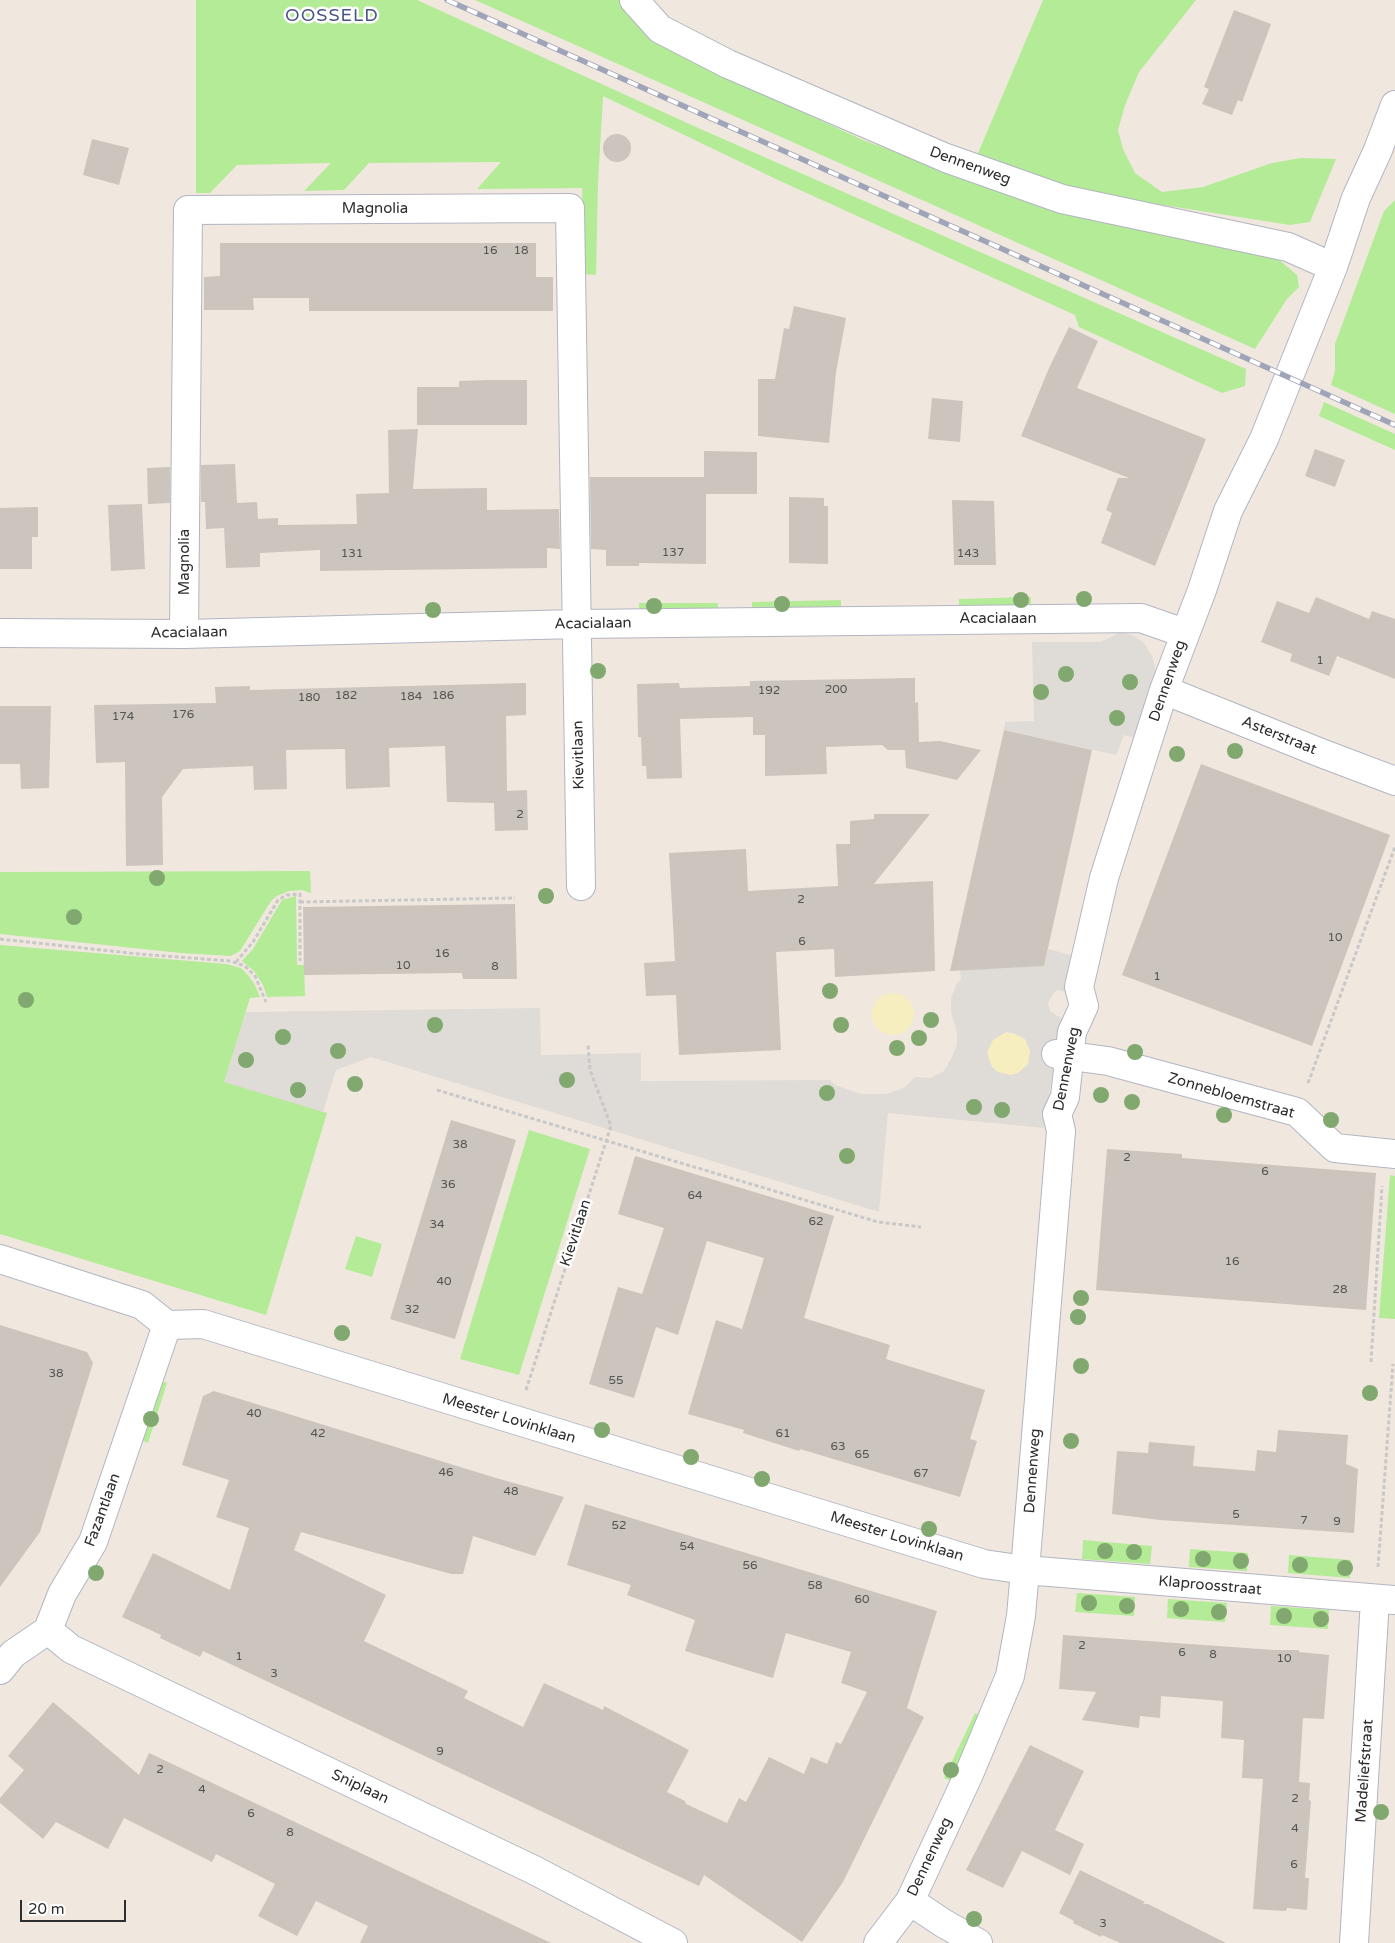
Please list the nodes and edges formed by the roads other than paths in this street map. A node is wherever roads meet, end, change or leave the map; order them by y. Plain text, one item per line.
1 (634, 0) edge
2 (1395, 105) edge
3 (1387, 153) edge
4 (1333, 267) junction
5 (577, 624) junction
6 (0, 633) edge
7 (184, 634) junction
8 (1184, 634) junction
9 (1164, 690) junction
10 (1395, 781) edge
11 (581, 886) dead end
12 (1062, 1055) junction
13 (1390, 1153) edge
14 (0, 1259) edge
15 (167, 1325) junction
16 (1025, 1570) junction
17 (1385, 1600) edge
18 (48, 1630) junction
19 (0, 1670) edge
20 (910, 1901) junction
21 (673, 1943) edge
22 (878, 1943) edge
23 (978, 1943) edge
24 (1354, 1943) edge

1 - 4 street, Dennenweg
2 - 3 street, Dennenweg
3 - 4 street, Dennenweg
4 - 8 street, Dennenweg
5 - 7 street, Acacialaan
5 - 7 street, Magnolia
5 - 8 street, Acacialaan
5 - 11 street, Kievitlaan
6 - 7 street, Acacialaan
8 - 9 street, Dennenweg
9 - 10 street, Asterstraat
9 - 12 street, Dennenweg
12 - 13 street, Zonnebloemstraat
12 - 16 street, Dennenweg
14 - 15 street
15 - 16 street, Meester Lovinklaan
15 - 18 street, Fazantlaan
16 - 17 street, Klaproosstraat
16 - 20 street, Dennenweg
17 - 24 street, Madeliefstraat
18 - 19 street
18 - 21 street, Sniplaan
20 - 22 street, Dennenweg
20 - 23 street

